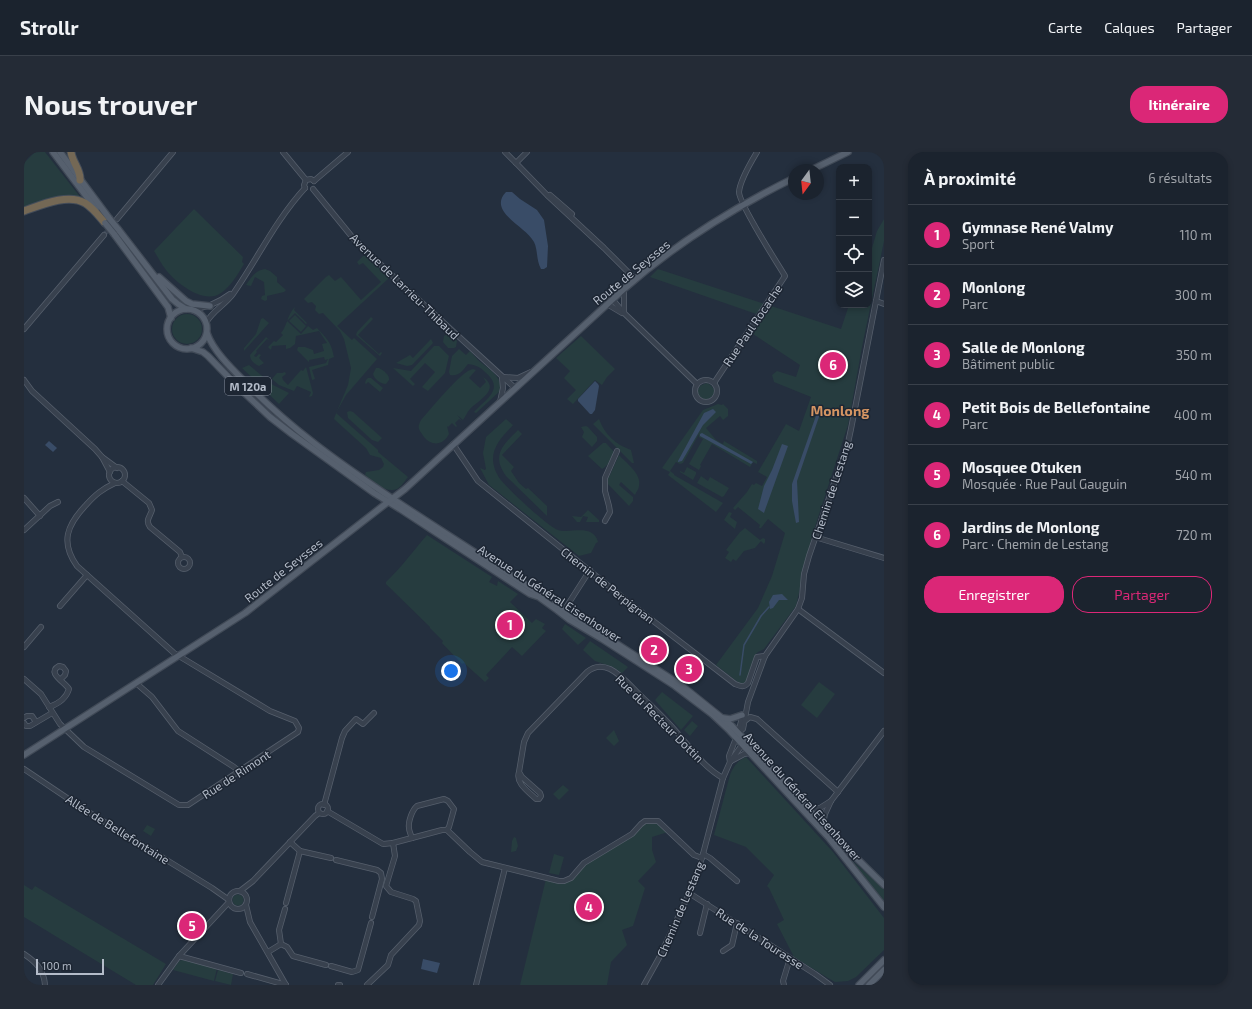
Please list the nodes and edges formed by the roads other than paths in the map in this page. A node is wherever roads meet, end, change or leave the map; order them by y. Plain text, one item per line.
1 (52, 152) edge
2 (60, 152) edge
3 (71, 152) edge
4 (173, 152) edge
5 (283, 152) edge
6 (348, 152) edge
7 (505, 152) edge
8 (527, 152) edge
9 (757, 152) edge
10 (848, 152) edge
11 (516, 163) junction
12 (823, 164) edge
13 (80, 180) junction
14 (306, 180) junction
15 (314, 181) junction
16 (788, 181) edge
17 (305, 188) junction
18 (313, 189) junction
19 (743, 206) junction
20 (24, 211) edge
21 (117, 219) tunnel mouth
22 (107, 220) junction
23 (116, 232) junction
24 (104, 235) tunnel mouth
25 (884, 260) edge
26 (147, 267) junction
27 (635, 278) junction
28 (236, 289) junction
29 (624, 289) junction
30 (612, 300) junction
31 (876, 302) junction
32 (607, 304) junction
33 (884, 304) edge
34 (210, 306) junction
35 (189, 309) junction
36 (624, 314) junction
37 (171, 318) junction
38 (206, 323) junction
39 (24, 329) edge
40 (207, 334) junction
41 (191, 348) junction
42 (533, 372) junction
43 (502, 377) junction
44 (24, 380) edge
45 (714, 383) junction
46 (697, 384) junction
47 (515, 388) junction
48 (500, 402) junction
49 (453, 444) junction
50 (617, 451) dead end
51 (102, 457) junction
52 (117, 468) junction
53 (109, 474) junction
54 (122, 481) junction
55 (115, 483) junction
56 (103, 488) junction
57 (24, 498) edge
58 (391, 500) junction
59 (58, 502) dead end
60 (40, 516) junction
61 (605, 521) dead end
62 (24, 530) edge
63 (816, 537) junction
64 (182, 557) dead end
65 (884, 558) edge
66 (590, 570) junction
67 (87, 575) junction
68 (60, 606) dead end
69 (798, 609) junction
70 (563, 612) junction
71 (41, 627) dead end
72 (24, 647) edge
73 (186, 651) junction
74 (178, 656) junction
75 (765, 656) junction
76 (193, 664) junction
77 (884, 673) edge
78 (24, 679) edge
79 (60, 680) dead end
80 (136, 683) junction
81 (49, 707) junction
82 (52, 713) junction
83 (374, 713) dead end
84 (744, 717) junction
85 (24, 718) edge
86 (723, 718) junction
87 (36, 722) junction
88 (24, 723) edge
89 (65, 729) junction
90 (884, 731) edge
91 (737, 735) junction
92 (743, 743) junction
93 (750, 753) junction
94 (24, 755) edge
95 (730, 762) junction
96 (24, 770) edge
97 (238, 771) junction
98 (519, 772) junction
99 (723, 778) junction
100 (838, 792) junction
101 (831, 801) junction
102 (324, 805) junction
103 (810, 810) junction
104 (327, 811) junction
105 (319, 813) junction
106 (823, 824) junction
107 (447, 830) junction
108 (412, 838) junction
109 (290, 842) junction
110 (393, 843) junction
111 (300, 851) junction
112 (703, 856) junction
113 (331, 858) dead end
114 (336, 860) dead end
115 (505, 868) junction
116 (253, 881) junction
117 (737, 881) dead end
118 (884, 885) edge
119 (212, 888) junction
120 (240, 891) junction
121 (689, 893) junction
122 (231, 894) junction
123 (246, 896) junction
124 (229, 901) junction
125 (286, 903) dead end
126 (707, 904) junction
127 (246, 905) junction
128 (884, 907) edge
129 (234, 908) junction
130 (240, 909) junction
131 (285, 909) dead end
132 (216, 916) junction
133 (372, 917) dead end
134 (250, 922) junction
135 (371, 923) dead end
136 (737, 924) junction
137 (700, 933) dead end
138 (281, 944) junction
139 (723, 951) dead end
140 (268, 952) junction
141 (24, 954) edge
142 (179, 956) junction
143 (790, 958) junction
144 (884, 960) edge
145 (326, 965) dead end
146 (331, 966) dead end
147 (884, 970) edge
148 (241, 973) dead end
149 (247, 974) dead end
150 (46, 985) edge
151 (158, 985) edge
152 (286, 985) edge
153 (367, 985) edge
154 (476, 985) edge
155 (644, 985) edge
156 (784, 985) edge
157 (830, 985) edge
158 (859, 985) edge
159 (870, 985) edge

1 - 22 main road
2 - 13 main road
3 - 13 highway
4 - 21 street
5 - 14 street
6 - 15 street
7 - 11 street
8 - 11 street
9 - 19 street
10 - 12 main road
11 - 27 street
13 - 22 main road
14 - 15 street
14 - 17 street
15 - 18 street
16 - 19 main road, Route de Seysses
17 - 18 street
17 - 28 street
18 - 43 street, Avenue de Larrieu-Thibaud
19 - 27 main road, Route de Seysses
19 - 45 street, Rue Paul Rocache
20 - 22 highway
22 - 23 main road, bridge
23 - 26 main road
23 - 37 main road
24 - 39 street
25 - 31 street, Chemin de Lestang
26 - 34 main road
26 - 35 main road
27 - 29 main road, Route de Seysses
28 - 34 street
28 - 38 street
29 - 30 main road, Route de Seysses
29 - 36 street
30 - 32 main road, Route de Seysses
30 - 36 street
31 - 33 street
31 - 63 street, Chemin de Lestang
32 - 36 street
32 - 42 main road, Route de Seysses
34 - 35 street
35 - 37 main road
35 - 38 main road
36 - 46 street
37 - 41 main road
38 - 40 main road
40 - 41 main road
40 - 58 main road, Avenue du Général Eisenhower / M 120a
41 - 58 main road, Avenue du Général Eisenhower / M 120a
42 - 43 street, Route de Seysses
42 - 47 main road, Route de Seysses
43 - 47 street, Avenue de Larrieu-Thibaud
43 - 48 street
44 - 51 street
45 - 46 street
45 - 46 street, Rue Paul Rocache
47 - 48 main road, Route de Seysses
48 - 49 main road, Route de Seysses
49 - 58 main road, Route de Seysses
49 - 66 street, Chemin de Perpignan
50 - 61 street
51 - 52 street
51 - 53 street
52 - 53 street
52 - 54 street
53 - 55 street
53 - 56 street
54 - 55 street
54 - 64 street
55 - 56 street
56 - 67 street, Rue de Rimont
57 - 60 street
58 - 70 main road, Avenue du Général Eisenhower
58 - 73 main road, Route de Seysses
59 - 60 street
60 - 62 street
63 - 65 street
63 - 69 street, Chemin de Lestang
66 - 70 street
66 - 75 street, Chemin de Perpignan
67 - 68 street
67 - 74 street, Rue de Rimont
69 - 75 street, Chemin de Lestang
69 - 77 street
70 - 86 main road, Avenue du Général Eisenhower
70 - 91 main road, Avenue du Général Eisenhower
71 - 72 street
73 - 74 main road, Route de Seysses
73 - 76 street
74 - 76 street, Rue de Rimont
74 - 80 main road, Route de Seysses
75 - 84 street, Chemin de Lestang
76 - 97 street, Rue de Rimont
78 - 81 street, Rue de Rimont
79 - 81 street
80 - 89 main road, Route de Seysses
80 - 97 street
81 - 82 street, Rue de Rimont
82 - 87 street
82 - 89 street, Rue de Rimont
83 - 102 street
84 - 86 main road
84 - 91 street, Chemin de Lestang
84 - 100 street
85 - 87 street
86 - 91 main road, Avenue du Général Eisenhower
87 - 88 street
89 - 94 main road, Route de Seysses
89 - 97 street, Rue de Rimont
90 - 100 street
91 - 92 main road, Avenue du Général Eisenhower
91 - 95 street, Chemin de Lestang
92 - 93 main road, Avenue du Général Eisenhower
92 - 95 street, Chemin de Lestang
92 - 103 main road, Avenue du Général Eisenhower
93 - 95 street
93 - 128 main road, Avenue du Général Eisenhower
95 - 99 street, Chemin de Lestang
96 - 119 street, Allée de Bellefontaine
98 - 98 street
98 - 99 street, Rue du Recteur Dottin
99 - 112 street, Chemin de Lestang
100 - 101 street
101 - 103 street
101 - 106 street
102 - 104 street
102 - 105 street
103 - 106 main road, Avenue du Général Eisenhower
104 - 105 street
104 - 110 street
105 - 109 street
106 - 118 main road, Avenue du Général Eisenhower
107 - 108 street
107 - 108 street
107 - 115 street
108 - 110 street
109 - 111 street
109 - 116 street
110 - 153 street
111 - 113 street
111 - 125 street
112 - 115 street
112 - 117 street
112 - 121 street, Chemin de Lestang
114 - 133 street
115 - 154 street
116 - 120 street
116 - 123 street
119 - 122 street, Allée de Bellefontaine
119 - 124 street, Allée de Bellefontaine
120 - 122 street
120 - 123 street
121 - 126 street, Rue de la Tourasse
121 - 155 street, Chemin de Lestang
122 - 124 street
123 - 127 street
124 - 129 street
124 - 132 street
126 - 136 street, Rue de la Tourasse
126 - 137 street
127 - 130 street
127 - 134 street
129 - 130 street
129 - 132 street
130 - 134 street
131 - 138 street
132 - 142 street
134 - 140 street
135 - 146 street
136 - 139 street
136 - 143 street, Rue de la Tourasse
138 - 140 street
138 - 145 street
140 - 152 street
141 - 150 street
142 - 148 street
142 - 151 street
143 - 156 street
143 - 157 street, Rue de la Tourasse
144 - 158 main road
147 - 159 main road
149 - 152 street

